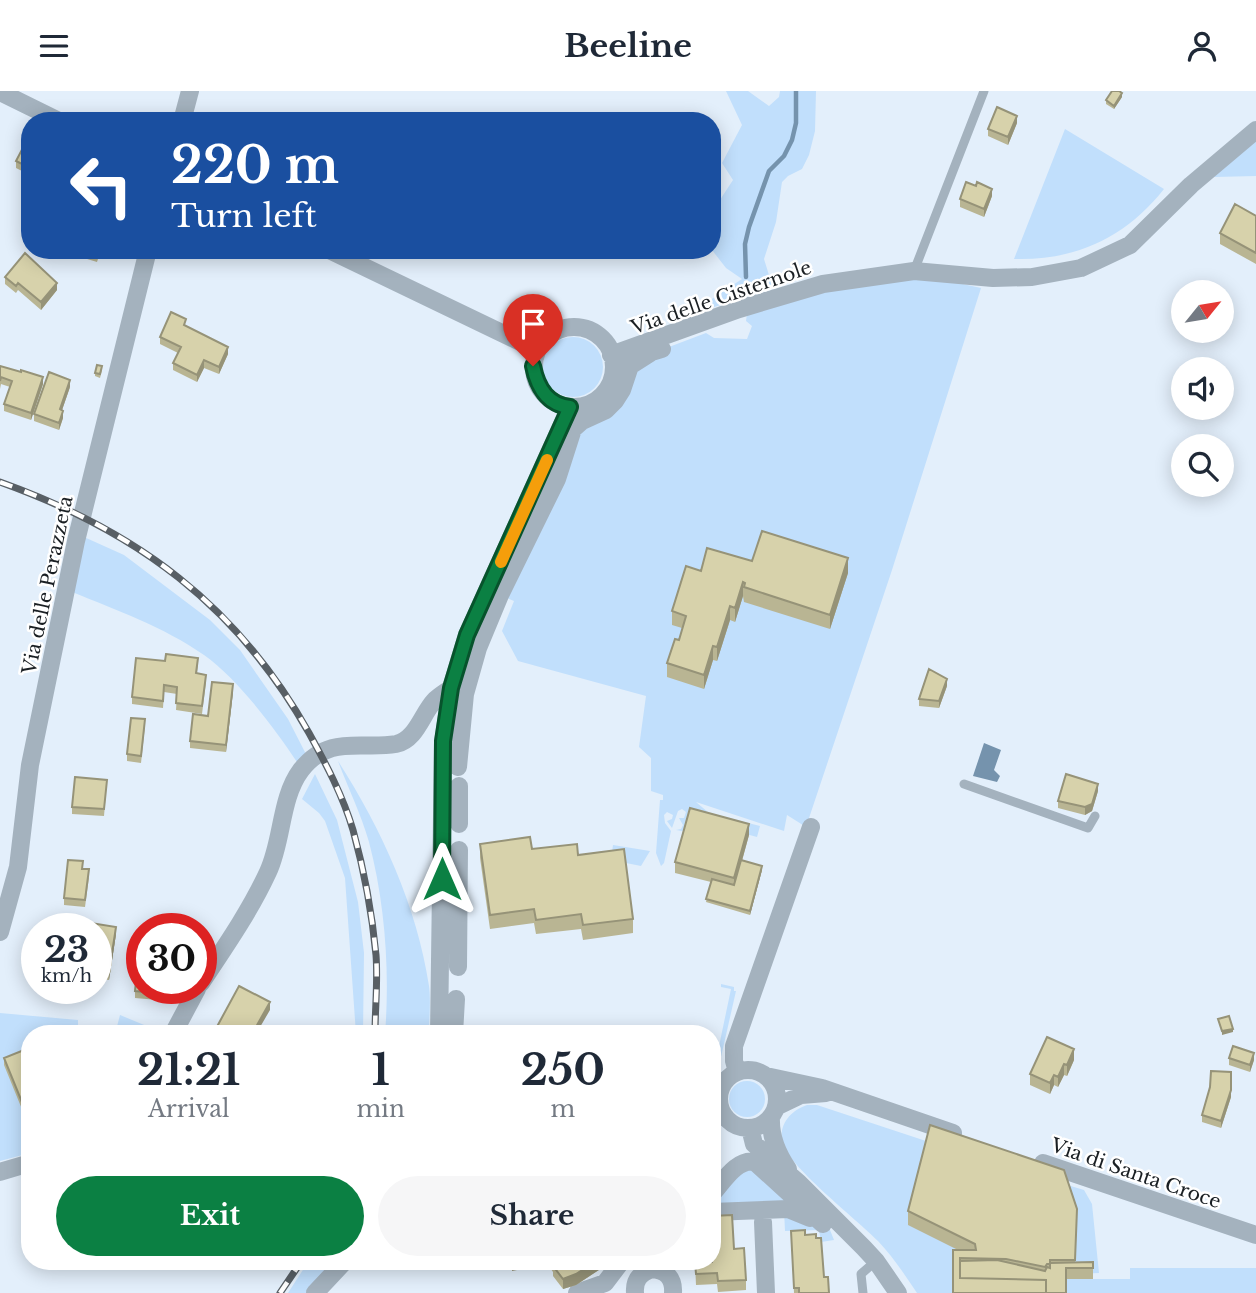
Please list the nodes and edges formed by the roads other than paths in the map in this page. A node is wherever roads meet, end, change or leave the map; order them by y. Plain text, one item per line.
1 (190, 91) edge
2 (984, 91) edge
3 (0, 92) edge
4 (41, 112) edge
5 (185, 112) edge
6 (1256, 130) edge
7 (146, 259) edge
8 (348, 259) edge
9 (914, 271) junction
10 (698, 334) dead end
11 (537, 349) junction
12 (611, 355) junction
13 (573, 402) junction
14 (451, 688) junction
15 (458, 767) dead end
16 (964, 784) dead end
17 (458, 786) dead end
18 (1095, 816) dead end
19 (460, 824) dead end
20 (811, 827) dead end
21 (459, 850) dead end
22 (0, 932) edge
23 (217, 958) edge
24 (458, 967) dead end
25 (456, 999) dead end
26 (189, 1004) edge
27 (178, 1025) edge
28 (439, 1025) edge
29 (455, 1025) edge
30 (721, 1072) edge
31 (734, 1073) junction
32 (766, 1076) junction
33 (721, 1092) edge
34 (843, 1096) junction
35 (721, 1108) edge
36 (773, 1112) junction
37 (721, 1119) edge
38 (730, 1122) junction
39 (749, 1128) junction
40 (972, 1140) edge
41 (1024, 1157) edge
42 (21, 1166) edge
43 (721, 1170) edge
44 (0, 1172) edge
45 (799, 1183) junction
46 (721, 1184) edge
47 (721, 1212) edge
48 (763, 1222) dead end
49 (1256, 1235) edge
50 (876, 1261) junction
51 (337, 1270) edge
52 (615, 1270) edge
53 (650, 1270) edge
54 (663, 1270) edge
55 (316, 1293) edge
56 (577, 1293) edge
57 (635, 1293) edge
58 (673, 1293) edge
59 (766, 1293) edge
60 (863, 1293) edge
61 (898, 1293) edge

1 - 5 street
2 - 9 lane
3 - 4 street
6 - 9 street, Via delle Cisternole
7 - 22 street, Via delle Perazzeta
8 - 11 street
9 - 12 street, Via delle Cisternole
10 - 15 street
11 - 12 street
11 - 13 street
12 - 13 street
13 - 14 street
14 - 23 street
14 - 28 street
16 - 18 lane
17 - 19 street
20 - 31 street
21 - 24 street
25 - 29 street
26 - 27 street
30 - 31 street
31 - 32 street
31 - 33 street
32 - 34 street
32 - 36 street
34 - 36 street
34 - 40 street
35 - 38 street
36 - 39 street
36 - 45 street
37 - 38 street
38 - 39 street
39 - 43 street
39 - 45 street
41 - 49 street, Via di Santa Croce
42 - 44 street
45 - 50 street
46 - 47 street
48 - 59 street
50 - 60 lane
50 - 61 street
51 - 55 street
52 - 56 street
53 - 57 street
54 - 58 street

